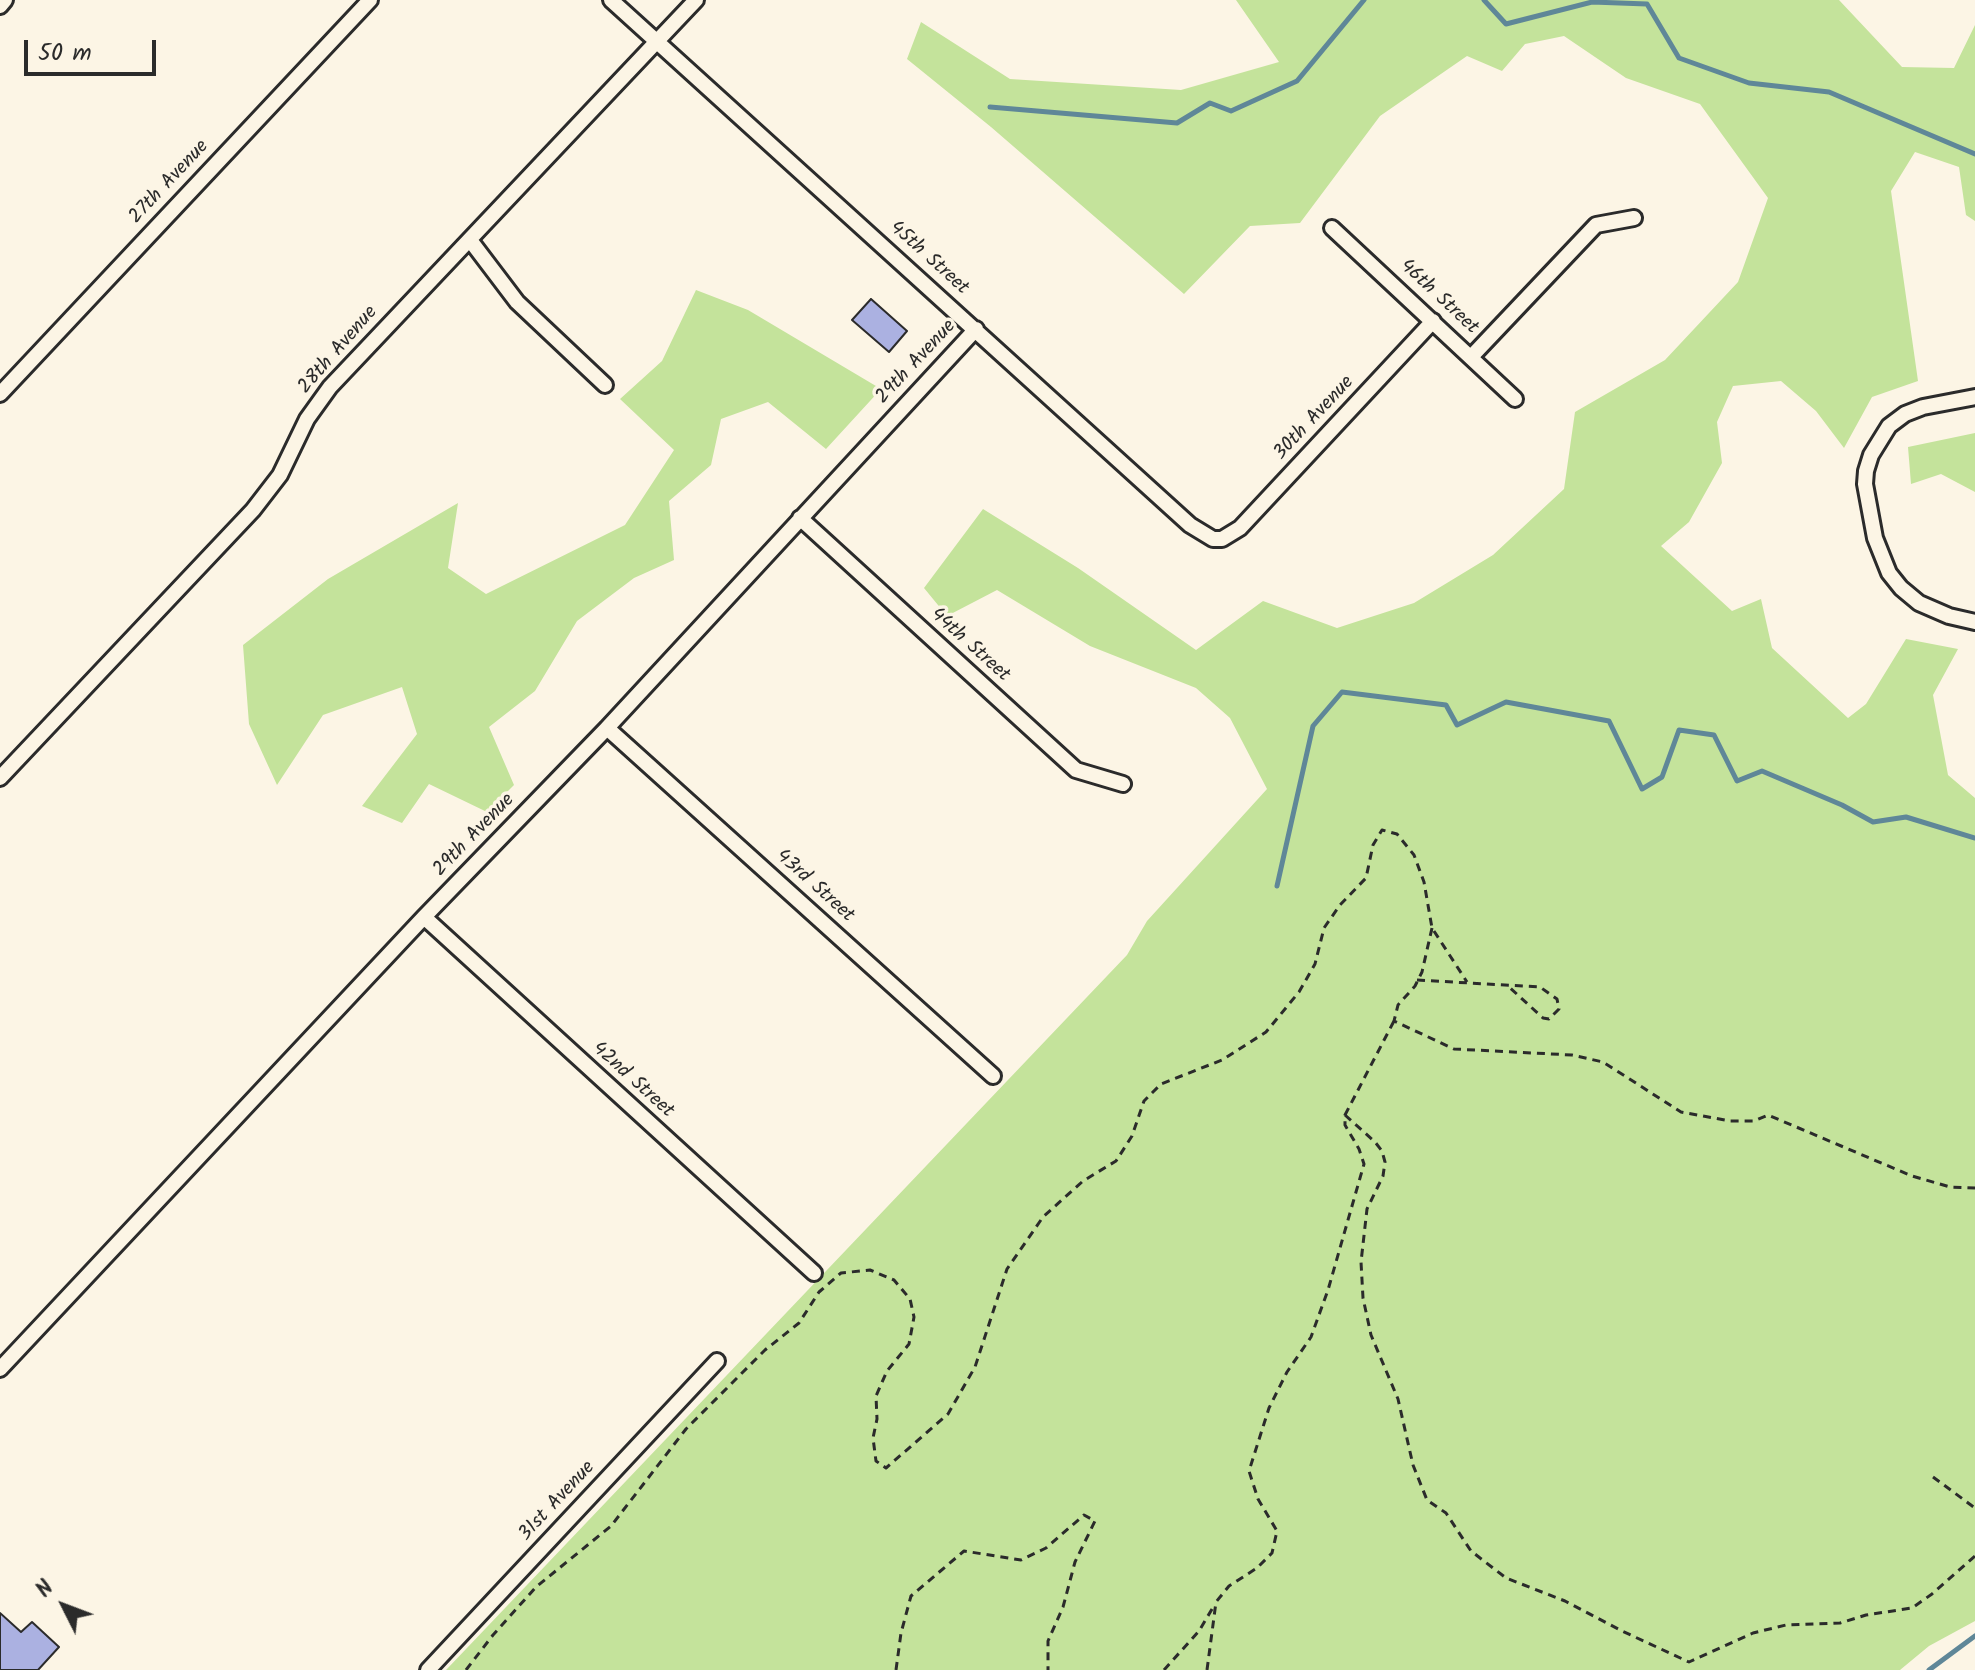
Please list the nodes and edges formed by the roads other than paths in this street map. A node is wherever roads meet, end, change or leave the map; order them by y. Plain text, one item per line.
1 (5, 0) edge
2 (370, 0) edge
3 (611, 0) edge
4 (696, 0) edge
5 (0, 6) edge
6 (657, 42) junction
7 (1634, 218) dead end
8 (1332, 228) dead end
9 (470, 240) junction
10 (1433, 321) junction
11 (976, 329) junction
12 (1471, 357) junction
13 (605, 385) dead end
14 (0, 394) edge
15 (1975, 397) edge
16 (1515, 399) dead end
17 (800, 518) junction
18 (1222, 539) joint
19 (1975, 622) edge
20 (607, 728) junction
21 (0, 778) edge
22 (1123, 784) dead end
23 (424, 917) junction
24 (993, 1076) dead end
25 (814, 1273) dead end
26 (717, 1361) dead end
27 (0, 1369) edge
28 (428, 1670) edge

1 - 5 street
2 - 14 street, 27th Avenue
3 - 6 street, 45th Street
4 - 6 street, 28th Avenue
6 - 9 street, 28th Avenue
6 - 11 street, 45th Street
7 - 12 street
8 - 10 street, 46th Street
9 - 13 street
9 - 21 street, 28th Avenue
10 - 12 street, 46th Street
10 - 18 street, 30th Avenue
11 - 17 street, 29th Avenue
11 - 18 street, 45th Street
12 - 16 street, 46th Street
15 - 19 street
17 - 20 street, 29th Avenue
17 - 22 street, 44th Street
20 - 23 street, 29th Avenue
20 - 24 street, 43rd Street
23 - 25 street, 42nd Street
23 - 27 street, 29th Avenue
26 - 28 street, 31st Avenue

